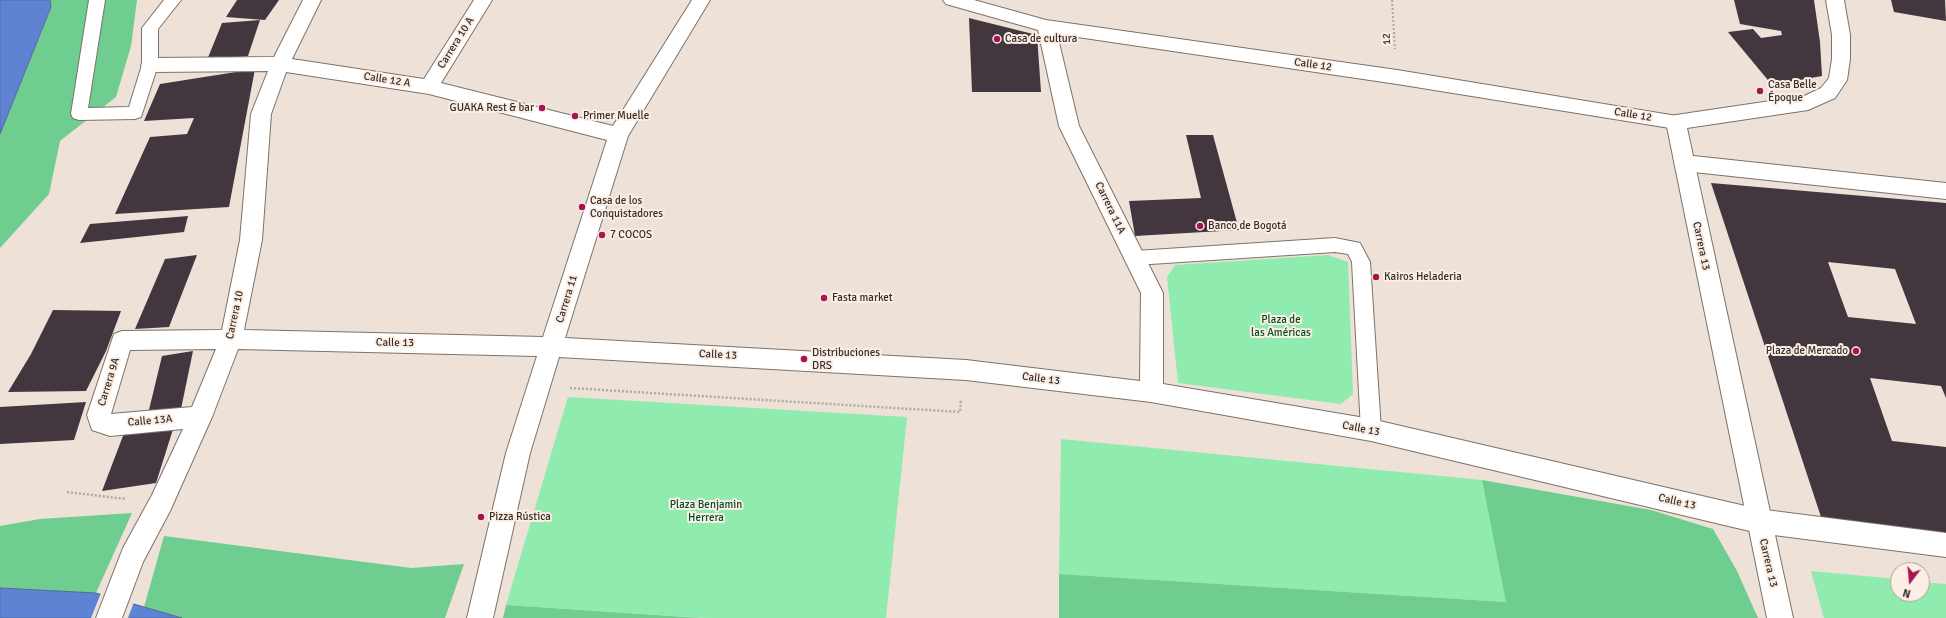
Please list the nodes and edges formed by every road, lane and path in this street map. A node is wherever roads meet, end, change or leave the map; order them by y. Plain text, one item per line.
1 (97, 0) edge
2 (173, 0) edge
3 (312, 0) edge
4 (483, 0) edge
5 (701, 0) edge
6 (952, 0) edge
7 (1392, 0) edge
8 (1835, 0) edge
9 (1046, 26) junction
10 (280, 64) junction
11 (150, 65) junction
12 (1397, 77) junction
13 (429, 87) junction
14 (1676, 122) junction
15 (618, 135) junction
16 (1684, 163) junction
17 (1946, 191) edge
18 (1135, 258) junction
19 (231, 339) junction
20 (122, 341) joint
21 (552, 347) junction
22 (966, 370) junction
23 (538, 386) junction
24 (1151, 392) junction
25 (200, 417) junction
26 (100, 423) joint
27 (1371, 430) junction
28 (67, 492) dead end
29 (161, 503) junction
30 (1758, 521) junction
31 (1946, 545) edge
32 (109, 618) edge
33 (480, 618) edge
34 (1780, 618) edge

1 - 11 lane
2 - 11 lane
3 - 10 street, Carrera 10
4 - 13 street, Carrera 10 A
5 - 15 street, Carrera 11
6 - 9 street, Calle 12
7 - 12 path, 12
8 - 14 street
9 - 12 street, Calle 12
9 - 18 street, Carrera 11A
10 - 11 street, Calle 12 A
10 - 13 street, Calle 12 A
10 - 19 street, Carrera 10
12 - 14 street, Calle 12
13 - 15 street, Calle 12 A
14 - 16 street, Carrera 13
15 - 21 street, Carrera 11
16 - 17 street
16 - 30 street, Carrera 13
18 - 24 street, Carrera 11A
18 - 27 lane
19 - 20 street, Calle 13
19 - 21 street, Calle 13
19 - 25 street, Carrera 10
20 - 26 street, Carrera 9A
21 - 22 street, Calle 13
21 - 23 street, Carrera 11
22 - 23 path
22 - 24 street, Calle 13
23 - 33 street, Carrera 11
24 - 27 street, Calle 13
25 - 26 street, Calle 13A
25 - 29 street, Carrera 10
27 - 30 street, Calle 13
28 - 29 path
29 - 32 street, Carrera 10
30 - 31 street, Calle 13
30 - 34 street, Carrera 13

